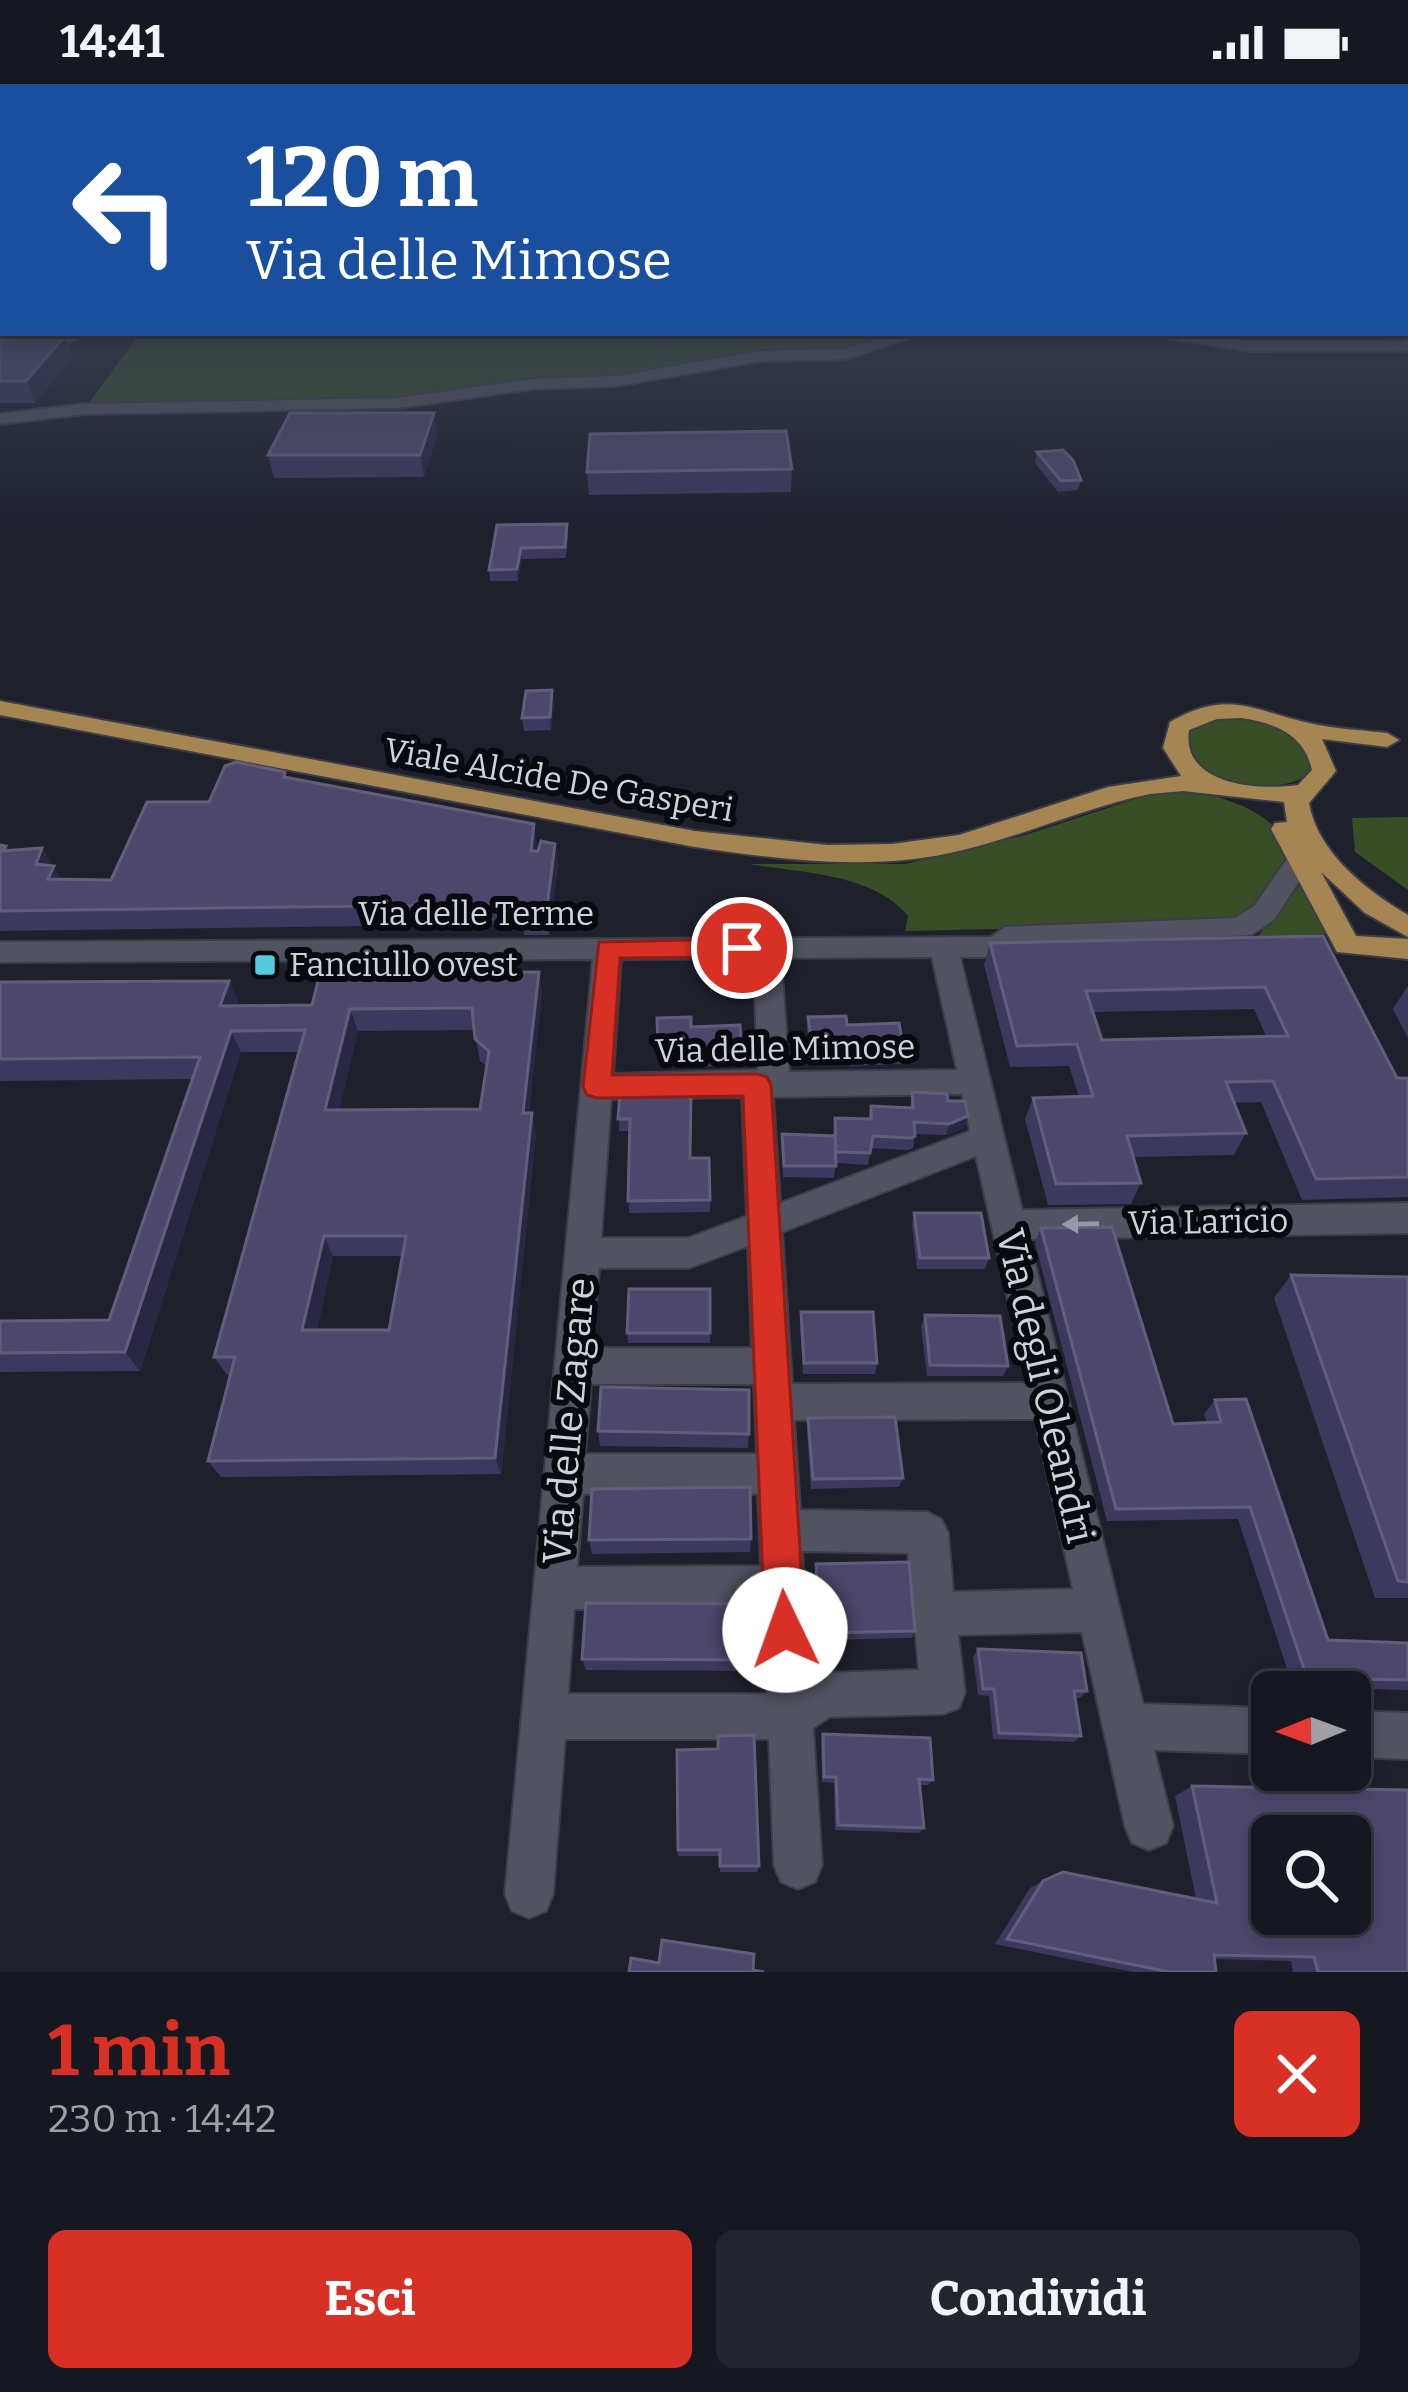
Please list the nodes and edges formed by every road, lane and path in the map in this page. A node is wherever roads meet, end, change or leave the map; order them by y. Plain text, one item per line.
1 (731, 361) edge
2 (0, 419) edge
3 (0, 708) edge
4 (1298, 729) junction
5 (1398, 739) edge
6 (1175, 750) junction
7 (1325, 763) junction
8 (1229, 790) junction
9 (1306, 791) junction
10 (1105, 796) junction
11 (1301, 858) junction
12 (1335, 869) junction
13 (1408, 927) edge
14 (948, 945) junction
15 (1272, 945) edge
16 (1312, 945) edge
17 (1347, 945) junction
18 (608, 949) junction
19 (1408, 949) edge
20 (0, 952) edge
21 (768, 974) dead end
22 (974, 1082) junction
23 (757, 1085) junction
24 (597, 1087) junction
25 (987, 1138) junction
26 (1408, 1218) edge
27 (763, 1225) junction
28 (1007, 1226) junction
29 (583, 1253) junction
30 (573, 1366) junction
31 (771, 1384) junction
32 (1049, 1401) junction
33 (565, 1474) junction
34 (776, 1474) junction
35 (780, 1530) junction
36 (554, 1588) junction
37 (783, 1588) junction
38 (1098, 1610) junction
39 (934, 1614) junction
40 (544, 1716) junction
41 (790, 1717) junction
42 (1125, 1726) junction
43 (1251, 1730) edge
44 (1371, 1735) edge
45 (1408, 1736) edge
46 (1149, 1826) dead end
47 (798, 1865) dead end
48 (529, 1894) dead end

1 - 2 street
3 - 10 main road, Viale Alcide De Gasperi
4 - 5 main road
4 - 6 main road
4 - 7 main road
5 - 7 main road
6 - 8 main road
6 - 10 main road
7 - 9 main road
8 - 9 main road
8 - 10 main road
8 - 11 main road
9 - 12 main road
11 - 14 street
11 - 17 main road
12 - 13 main road
12 - 17 main road
14 - 15 street
14 - 18 street, Via delle Terme
14 - 22 street, Via degli Oleandri
16 - 17 street
17 - 19 main road
18 - 20 street, Via delle Terme
18 - 24 street, Via delle Zagare
21 - 23 street
22 - 23 street, Via delle Mimose
22 - 25 street, Via degli Oleandri
23 - 24 street, Via delle Mimose
23 - 27 street
24 - 29 street, Via delle Zagare
25 - 27 street
25 - 28 street, Via degli Oleandri
26 -> 28 street, Via Laricio
27 - 29 street
27 - 31 street
28 - 32 street, Via degli Oleandri
29 - 30 street, Via delle Zagare
30 - 31 street
30 - 33 street, Via delle Zagare
31 - 32 street
31 - 34 street
32 - 38 street, Via degli Oleandri
33 - 34 street
33 - 36 street, Via delle Zagare
34 - 35 street
35 - 37 street
35 - 39 street
36 - 37 street
36 - 40 street, Via delle Zagare
37 - 41 street
38 - 39 street
38 - 42 street, Via degli Oleandri
39 - 41 street
40 - 41 street
40 - 48 street, Via delle Zagare
41 - 47 street
42 - 43 street
42 - 46 street, Via degli Oleandri
44 - 45 street

